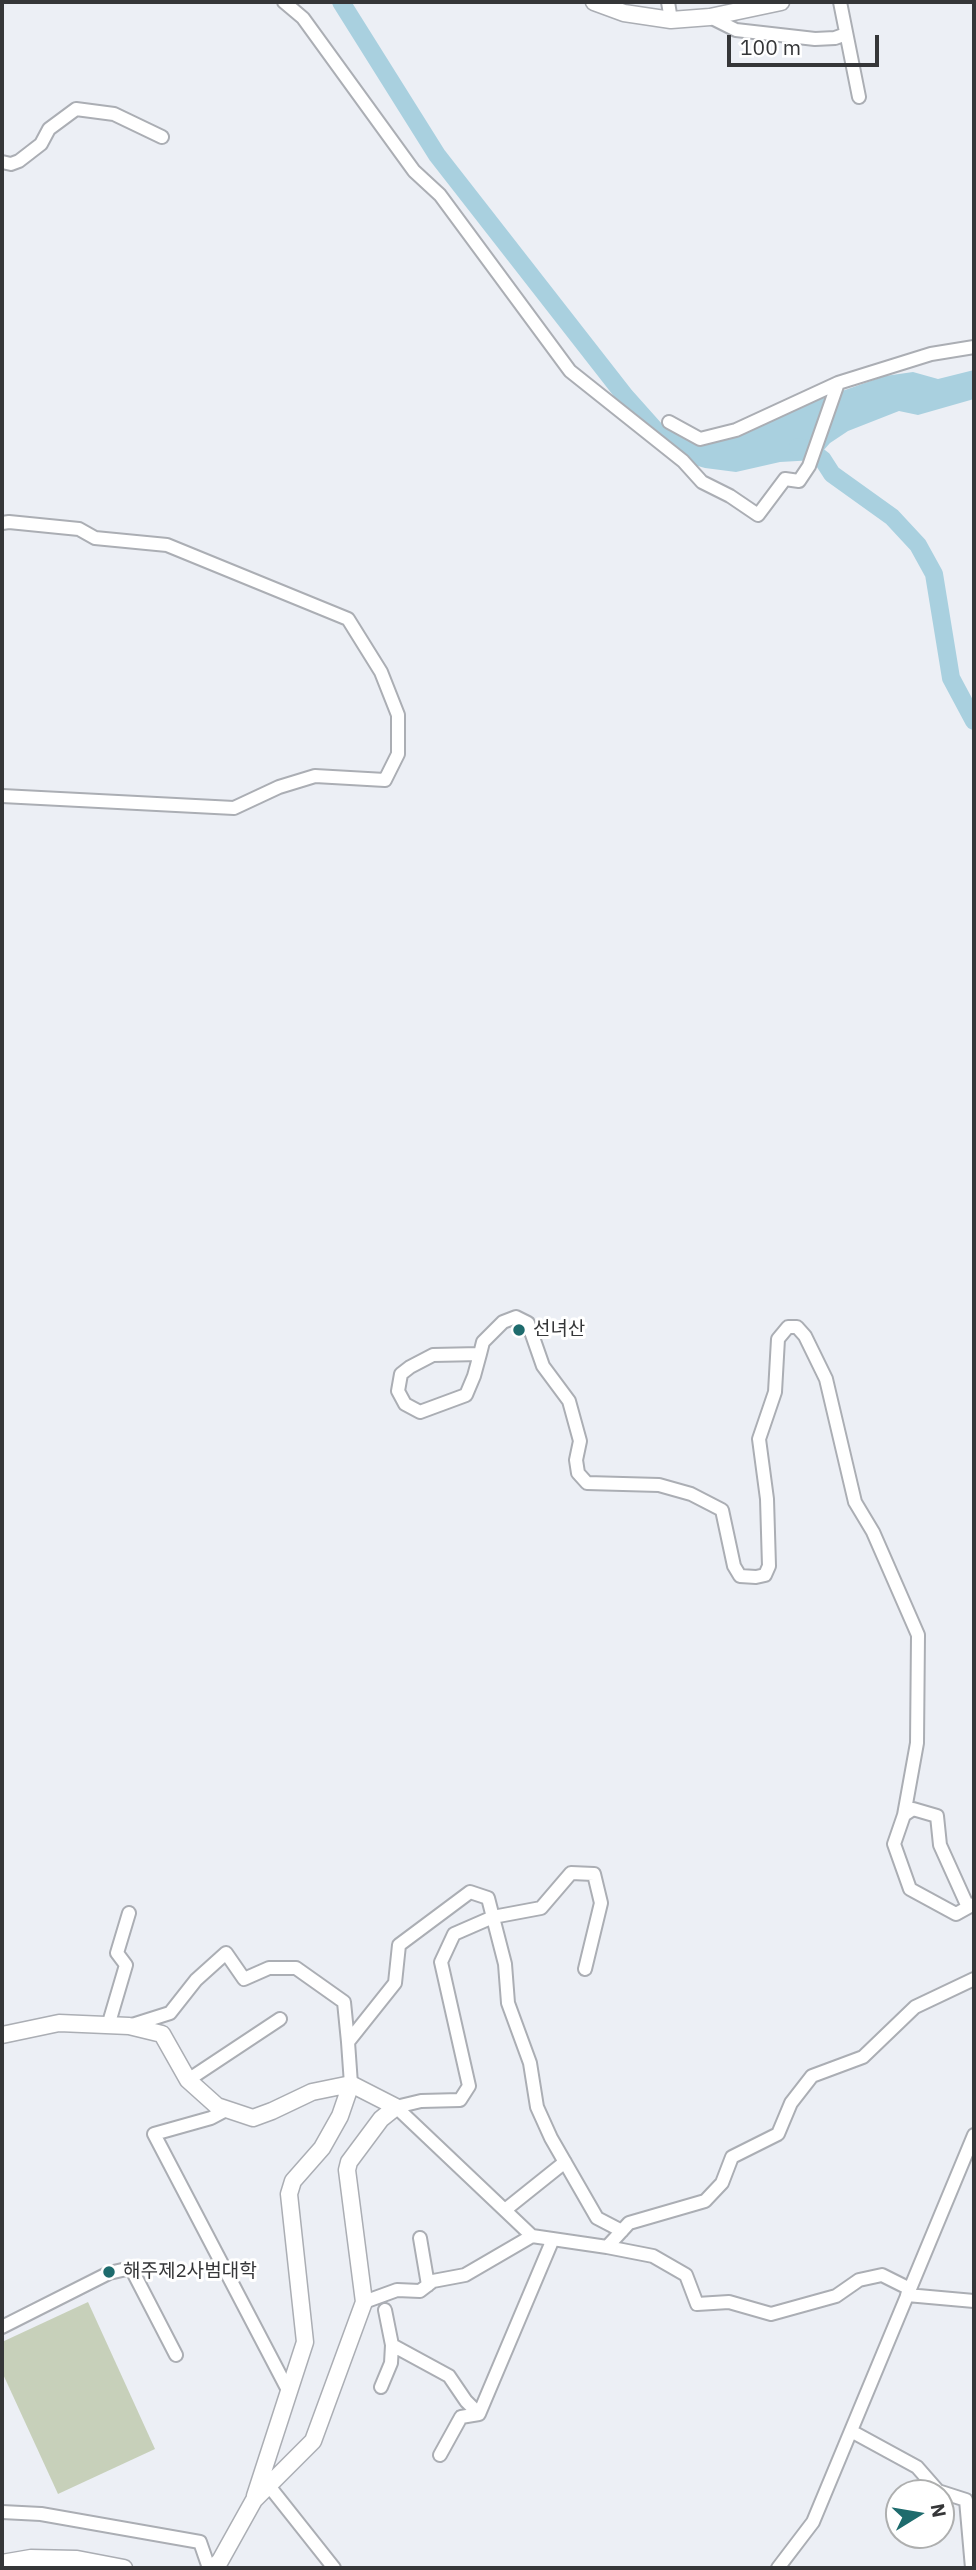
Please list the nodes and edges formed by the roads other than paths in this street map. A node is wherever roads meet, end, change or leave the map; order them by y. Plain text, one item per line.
1 (284, 2) edge
2 (594, 2) edge
3 (668, 2) edge
4 (781, 2) edge
5 (840, 2) edge
6 (710, 18) junction
7 (671, 20) junction
8 (846, 34) junction
9 (859, 97) dead end
10 (162, 137) dead end
11 (2, 162) edge
12 (974, 347) edge
13 (837, 387) junction
14 (669, 422) dead end
15 (2, 523) edge
16 (2, 796) edge
17 (480, 1354) junction
18 (904, 1815) junction
19 (971, 1906) edge
20 (129, 1913) dead end
21 (493, 1917) junction
22 (585, 1969) dead end
23 (974, 1979) edge
24 (280, 2019) dead end
25 (108, 2026) junction
26 (129, 2026) junction
27 (2, 2035) edge
28 (348, 2042) junction
29 (188, 2080) junction
30 (351, 2084) junction
31 (396, 2107) junction
32 (228, 2109) junction
33 (974, 2135) edge
34 (565, 2162) junction
35 (505, 2210) junction
36 (622, 2231) junction
37 (532, 2236) junction
38 (420, 2238) dead end
39 (553, 2239) junction
40 (607, 2247) junction
41 (428, 2285) junction
42 (909, 2292) junction
43 (974, 2301) edge
44 (364, 2302) junction
45 (384, 2310) dead end
46 (2, 2327) edge
47 (392, 2345) junction
48 (176, 2355) dead end
49 (381, 2387) dead end
50 (289, 2392) junction
51 (479, 2414) junction
52 (850, 2431) junction
53 (440, 2455) dead end
54 (269, 2486) junction
55 (254, 2500) junction
56 (2, 2512) edge
57 (2, 2563) edge
58 (124, 2568) edge
59 (211, 2568) edge
60 (334, 2568) edge
61 (778, 2568) edge
62 (972, 2568) edge

1 - 13 street
2 - 7 street
3 - 7 street
4 - 6 street
5 - 8 street
6 - 7 street
6 - 8 street
8 - 9 street
10 - 11 street
12 - 13 street
13 - 14 street
15 - 16 street
17 - 17 street
17 - 18 street
18 - 19 street
18 - 19 street
20 - 25 street
21 - 22 street
21 - 28 street
21 - 31 street
21 - 34 street
23 - 36 street
24 - 29 street
25 - 26 street
25 - 27 street
26 - 28 street
26 - 29 street
28 - 30 street
29 - 32 street
30 - 31 street
30 - 32 street
30 - 50 street
31 - 35 street
31 - 44 street
32 - 50 street
33 - 42 street
34 - 35 street
34 - 36 street
35 - 37 street
36 - 40 street
37 - 39 street
37 - 41 street
38 - 41 street
39 - 40 street
39 - 51 street
40 - 42 street
41 - 44 street
42 - 43 street
42 - 52 street
44 - 54 street
45 - 47 street
46 - 48 street
47 - 49 street
47 - 51 street
50 - 55 street
51 - 53 street
52 - 61 street
52 - 62 street
54 - 55 street
54 - 60 street
55 - 59 street
56 - 59 street
57 - 58 street

